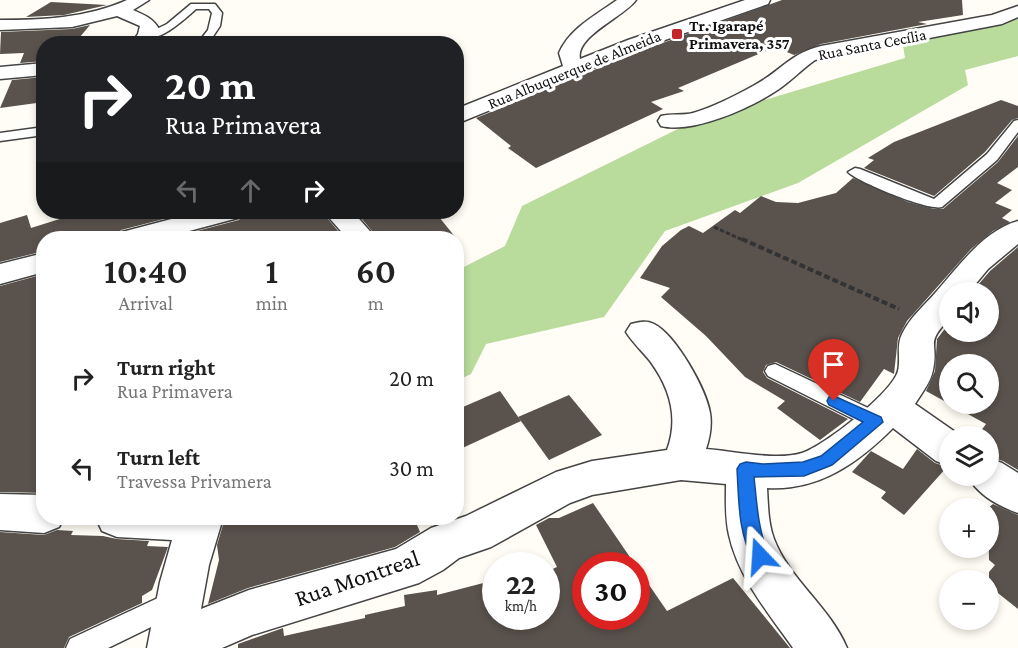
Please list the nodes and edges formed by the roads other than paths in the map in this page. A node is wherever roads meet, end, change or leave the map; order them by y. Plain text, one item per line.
1 (141, 0) edge
2 (628, 0) edge
3 (762, 0) edge
4 (993, 5) dead end
5 (118, 10) junction
6 (1017, 11) edge
7 (0, 25) edge
8 (146, 36) edge
9 (151, 36) edge
10 (209, 36) edge
11 (575, 68) junction
12 (36, 70) edge
13 (0, 73) edge
14 (464, 114) edge
15 (669, 121) dead end
16 (1018, 124) edge
17 (36, 132) edge
18 (0, 137) edge
19 (855, 172) dead end
20 (202, 219) edge
21 (344, 219) edge
22 (1018, 230) edge
23 (158, 231) edge
24 (356, 231) edge
25 (36, 264) edge
26 (0, 274) edge
27 (961, 282) edge
28 (938, 311) edge
29 (643, 332) dead end
30 (775, 371) dead end
31 (884, 414) junction
32 (939, 444) edge
33 (681, 464) junction
34 (746, 469) junction
35 (999, 482) edge
36 (1018, 495) edge
37 (0, 512) edge
38 (36, 514) edge
39 (200, 525) edge
40 (179, 600) junction
41 (172, 646) edge
42 (79, 648) edge
43 (822, 648) edge

1 - 5 street
2 - 11 street
3 - 11 street, Rua Albuquerque de Almeida
4 - 6 street
5 - 7 street
5 - 8 street
6 - 15 street, Rua Santa Cecília
9 - 10 lane
11 - 14 street, Rua Albuquerque de Almeida
12 - 13 street
16 - 19 lane
17 - 18 lane
20 - 23 street
21 - 24 street
22 - 27 street
25 - 26 street
28 - 31 street, Rua Montreal
29 - 33 street
30 - 31 lane
31 - 32 street
31 - 34 street, Rua Montreal
33 - 34 street, Rua Montreal
33 - 41 street, Rua Montreal
34 - 43 street
35 - 36 street
37 - 38 street
39 - 40 street
40 - 41 street
40 - 42 lane

